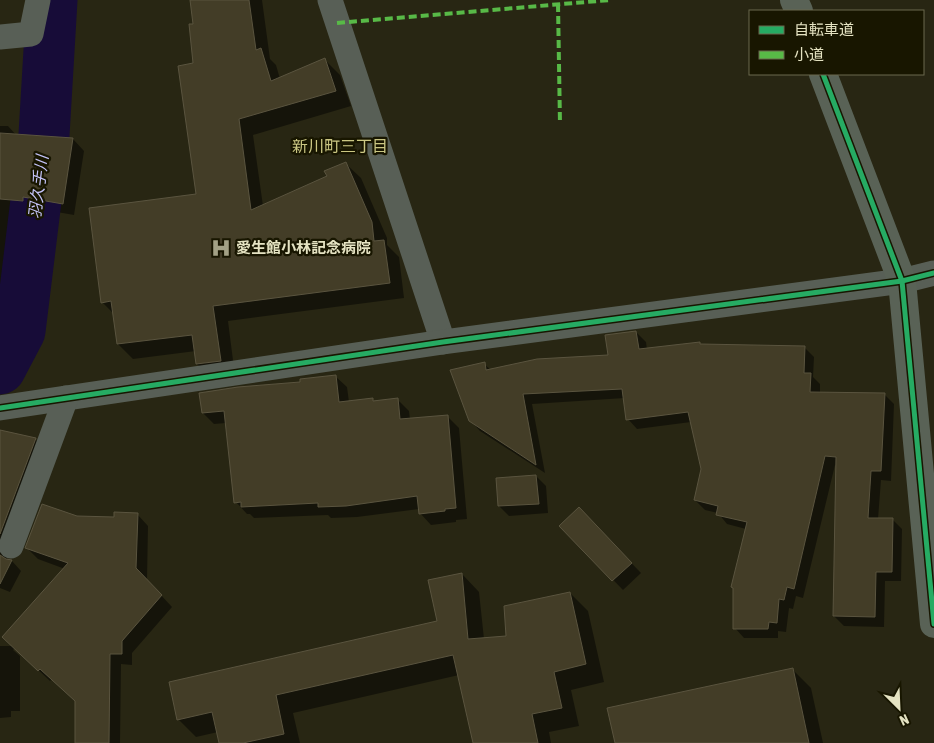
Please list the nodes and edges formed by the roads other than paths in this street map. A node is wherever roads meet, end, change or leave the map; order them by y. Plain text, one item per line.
1 (38, 0) edge
2 (330, 0) edge
3 (0, 38) edge
4 (822, 75) edge
5 (934, 273) edge
6 (902, 281) junction
7 (442, 342) junction
8 (66, 398) junction
9 (0, 408) edge
10 (11, 546) dead end
11 (934, 624) edge

1 - 3 street
2 - 7 street
4 - 6 street
5 - 6 street
6 - 7 street
6 - 11 street
7 - 8 street
8 - 9 street
8 - 10 street

